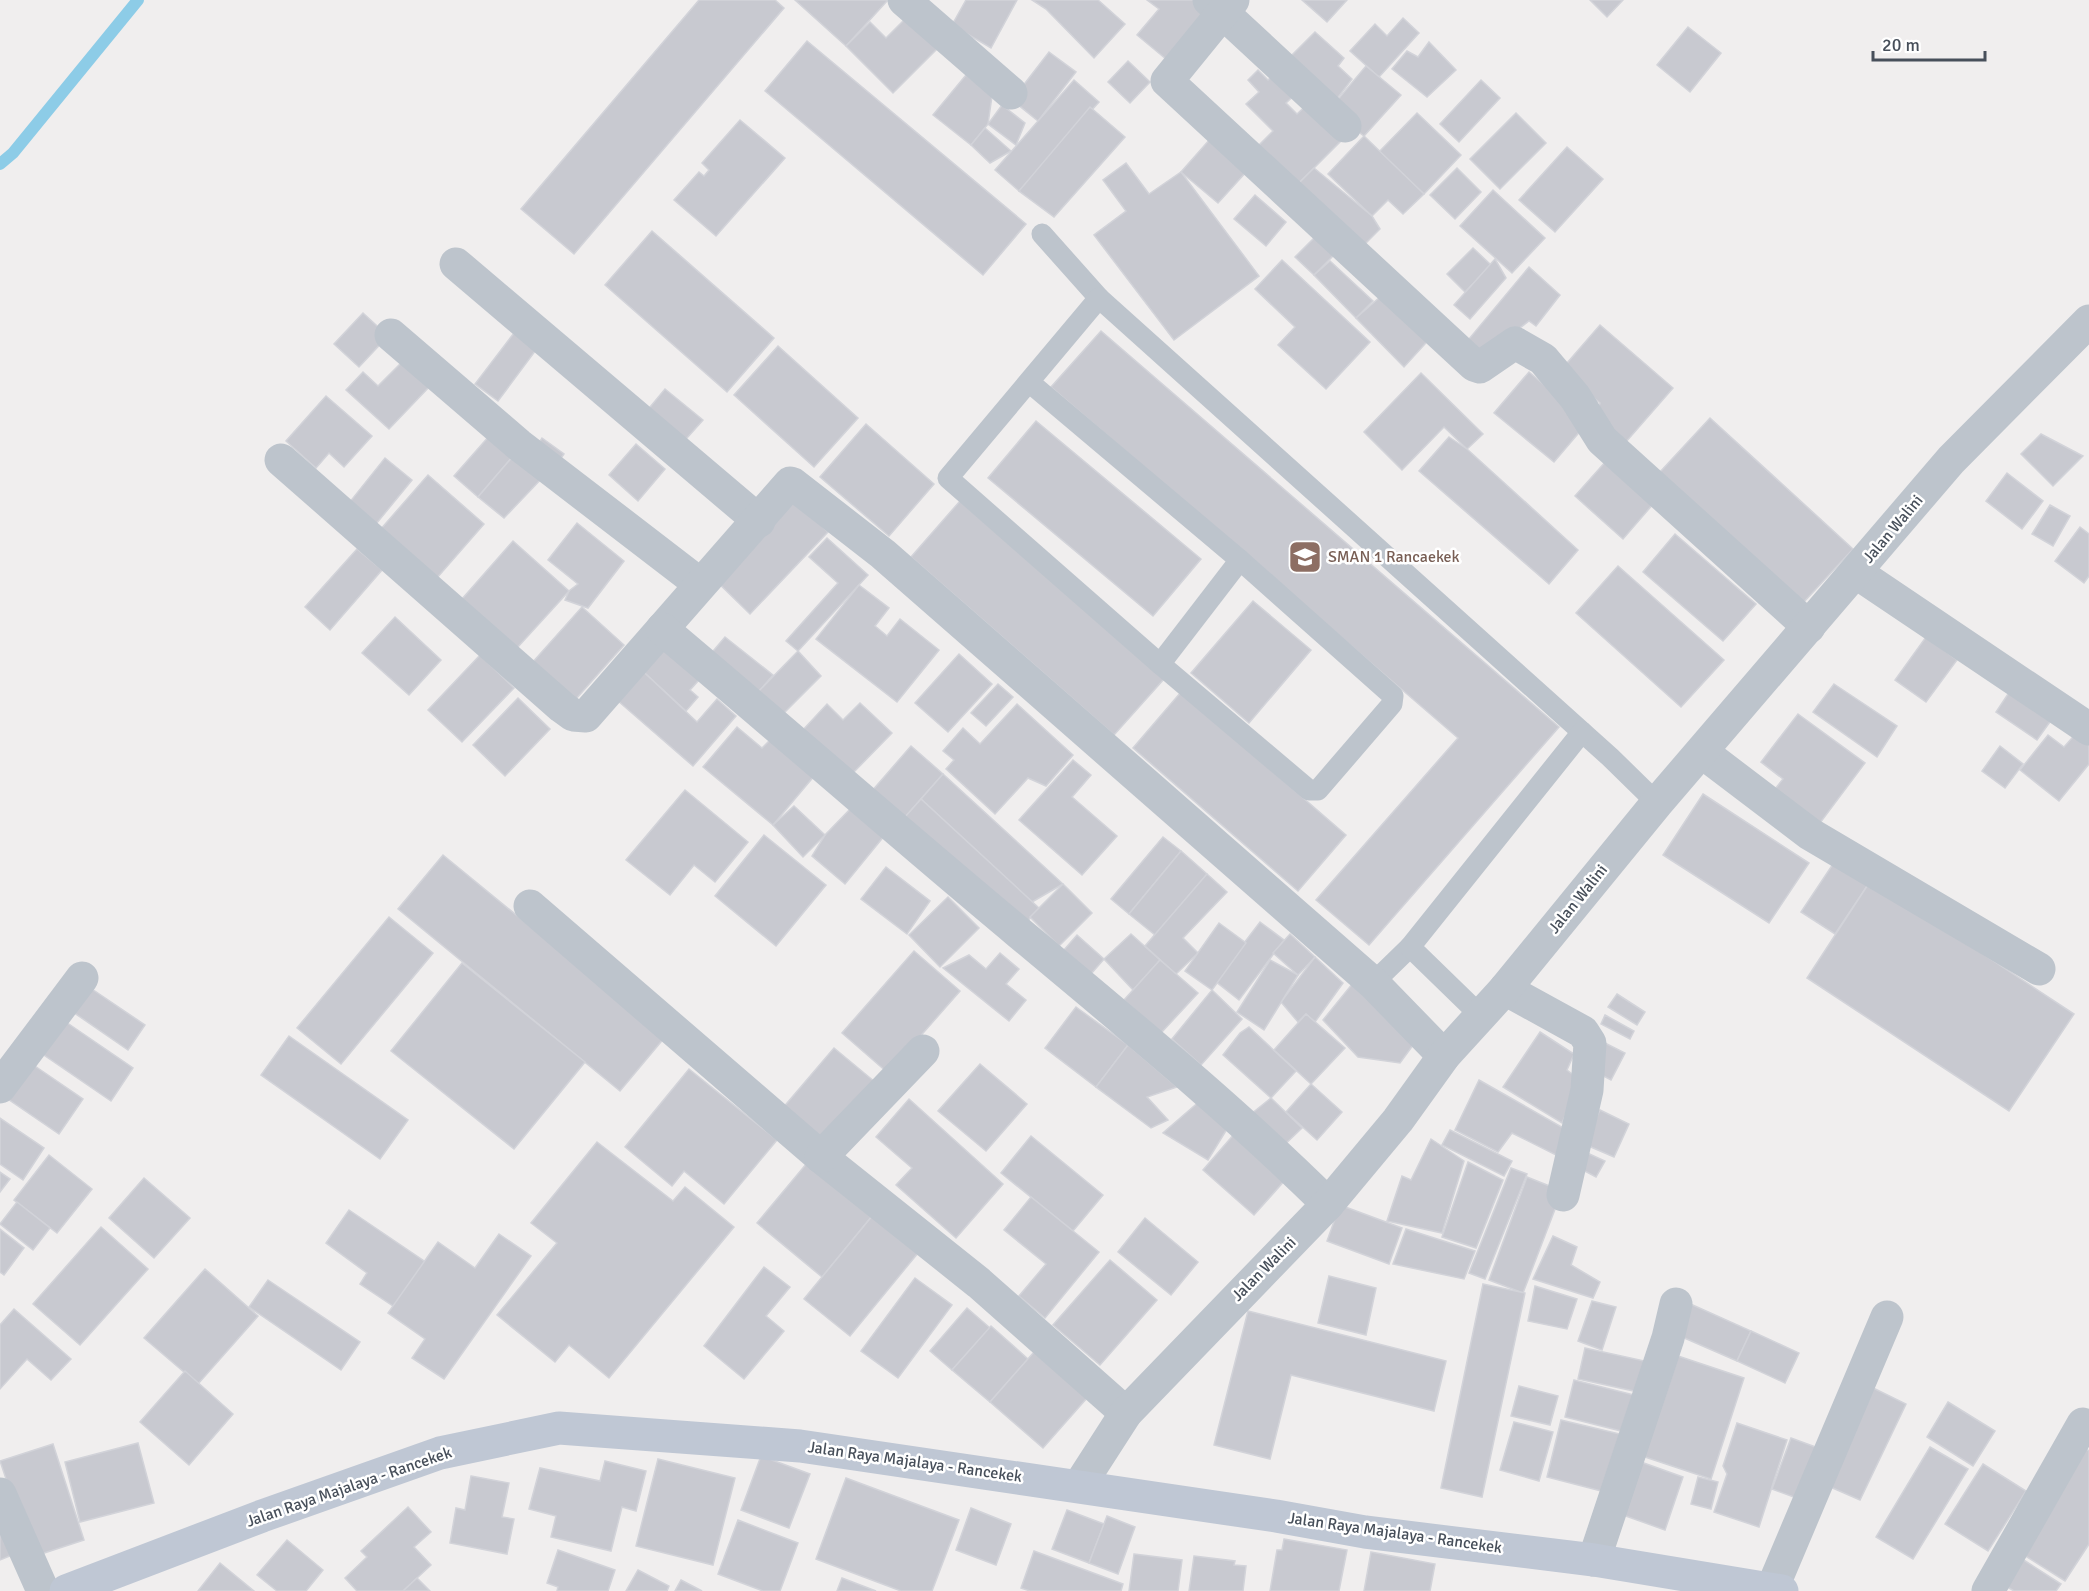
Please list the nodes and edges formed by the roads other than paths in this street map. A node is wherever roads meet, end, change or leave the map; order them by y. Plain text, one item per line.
1 (904, 0) edge
2 (1222, 4) edge
3 (1011, 93) dead end
4 (1345, 126) dead end
5 (1042, 234) dead end
6 (456, 264) dead end
7 (1099, 298) junction
8 (2086, 329) edge
9 (391, 335) dead end
10 (1029, 382) junction
11 (281, 460) dead end
12 (759, 521) junction
13 (1240, 560) junction
14 (1857, 573) junction
15 (700, 584) junction
16 (1809, 627) junction
17 (662, 629) junction
18 (1160, 664) junction
19 (2089, 729) edge
20 (1582, 732) junction
21 (1702, 752) junction
22 (1657, 803) junction
23 (530, 906) dead end
24 (1410, 947) junction
25 (2039, 969) dead end
26 (82, 978) dead end
27 (1373, 983) junction
28 (1504, 989) junction
29 (1481, 1016) junction
30 (923, 1051) dead end
31 (1444, 1056) junction
32 (0, 1087) edge
33 (821, 1157) junction
34 (1563, 1195) dead end
35 (1328, 1204) junction
36 (1676, 1304) dead end
37 (1887, 1317) dead end
38 (1126, 1413) junction
39 (2083, 1424) dead end
40 (1079, 1486) junction
41 (0, 1494) edge
42 (1594, 1560) junction
43 (112, 1584) edge
44 (1777, 1590) edge
45 (43, 1591) edge
46 (66, 1591) edge
47 (1988, 1591) edge

1 - 3 street
2 - 4 street
2 - 16 street
5 - 7 lane
6 - 12 street
7 - 10 lane
7 - 20 lane
8 - 14 street, Jalan Walini
9 - 15 street
10 - 13 lane
10 - 18 lane
11 - 17 street
12 - 15 street
12 - 27 street
13 - 18 lane
13 - 18 lane
14 - 16 street, Jalan Walini
14 - 19 street
15 - 17 street
16 - 21 street, Jalan Walini
17 - 35 street
20 - 22 lane
20 - 24 lane
21 - 22 street, Jalan Walini
21 - 25 street
22 - 28 street, Jalan Walini
23 - 33 street
24 - 27 lane
24 - 29 lane
26 - 32 street
27 - 31 street
28 - 29 street, Jalan Walini
28 - 34 street
29 - 31 street, Jalan Walini
30 - 33 street
31 - 35 street, Jalan Walini
33 - 38 street
35 - 38 street, Jalan Walini
36 - 42 street
37 - 44 street
38 - 40 street, Jalan Walini
39 - 47 street
40 - 42 main road, Jalan Raya Majalaya - Rancekek
40 - 43 main road, Jalan Raya Majalaya - Rancekek
41 - 45 street
42 - 44 main road, Jalan Raya Majalaya - Rancekek
43 - 46 main road, Jalan Raya Majalaya - Rancekek

